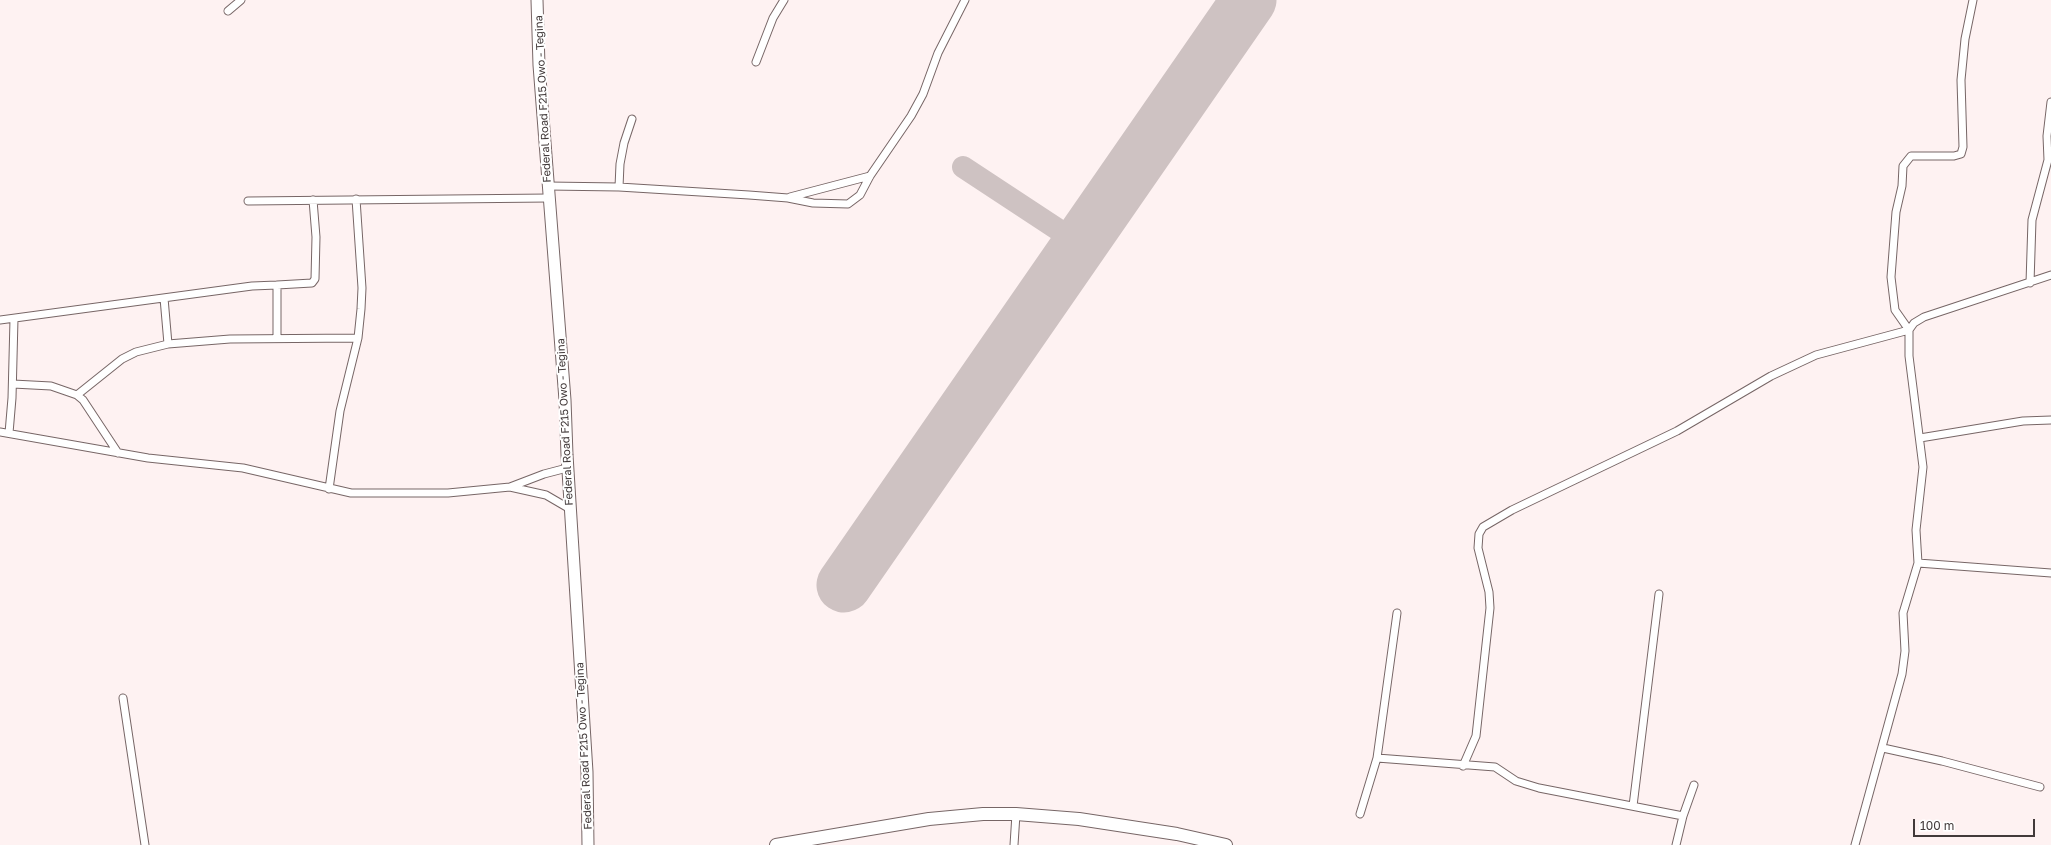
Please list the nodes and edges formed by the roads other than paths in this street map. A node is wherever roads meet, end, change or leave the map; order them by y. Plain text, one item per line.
1 (241, 0) edge
2 (537, 0) edge
3 (784, 0) edge
4 (965, 0) edge
5 (1973, 0) edge
6 (228, 11) dead end
7 (756, 62) dead end
8 (2051, 102) edge
9 (632, 119) dead end
10 (2050, 160) edge
11 (870, 176) junction
12 (548, 186) junction
13 (619, 188) junction
14 (549, 198) junction
15 (788, 198) junction
16 (356, 199) junction
17 (313, 200) junction
18 (248, 201) dead end
19 (2051, 275) edge
20 (2030, 283) junction
21 (277, 285) junction
22 (164, 298) junction
23 (14, 319) junction
24 (0, 320) edge
25 (1909, 330) junction
26 (277, 338) junction
27 (358, 338) junction
28 (168, 344) junction
29 (13, 384) junction
30 (77, 395) junction
31 (2051, 420) edge
32 (0, 432) edge
33 (9, 433) junction
34 (1920, 438) junction
35 (118, 452) junction
36 (567, 468) junction
37 (510, 487) junction
38 (329, 489) junction
39 (570, 509) junction
40 (1918, 563) junction
41 (2051, 573) edge
42 (1659, 594) dead end
43 (1397, 612) dead end
44 (123, 698) dead end
45 (1883, 748) junction
46 (1377, 758) junction
47 (1463, 766) junction
48 (1694, 785) dead end
49 (2040, 787) dead end
50 (1633, 806) junction
51 (1016, 814) junction
52 (1360, 814) dead end
53 (1683, 816) junction
54 (145, 845) edge
55 (588, 845) edge
56 (776, 845) edge
57 (1014, 845) edge
58 (1226, 845) edge
59 (1676, 845) edge
60 (1855, 845) edge

1 - 6 street
2 - 12 main road, Federal Road F215 Owo - Tegina
3 - 7 street
4 - 11 street
5 - 25 street
8 - 10 street
9 - 13 street
10 - 20 street
11 - 15 street
11 - 15 street
12 - 13 street
12 - 14 main road, Federal Road F215 Owo - Tegina
13 - 15 street
14 - 16 street
14 - 36 main road, Federal Road F215 Owo - Tegina
16 - 17 street
16 - 27 street
17 - 18 street
17 - 21 street
19 - 20 street
20 - 25 street
21 - 22 street
21 - 26 street
22 - 23 street
22 - 28 street
23 - 24 street
23 - 29 street
25 - 34 street
25 - 47 street
26 - 27 street
26 - 28 street
27 - 38 street
28 - 30 street
29 - 30 street
29 - 33 street
30 - 35 street
31 - 34 street
32 - 33 street
33 - 35 street
34 - 40 street
35 - 38 street
36 - 37 street
36 - 39 main road, Federal Road F215 Owo - Tegina
37 - 38 street
37 - 39 street
39 - 55 main road, Federal Road F215 Owo - Tegina
40 - 41 street
40 - 45 street
42 - 50 street
43 - 46 street
44 - 54 street
45 - 49 street
45 - 60 street
46 - 47 street
46 - 52 street
47 - 50 street
48 - 53 street
50 - 53 street
51 - 56 highway
51 - 57 street
51 - 58 highway
53 - 59 street

